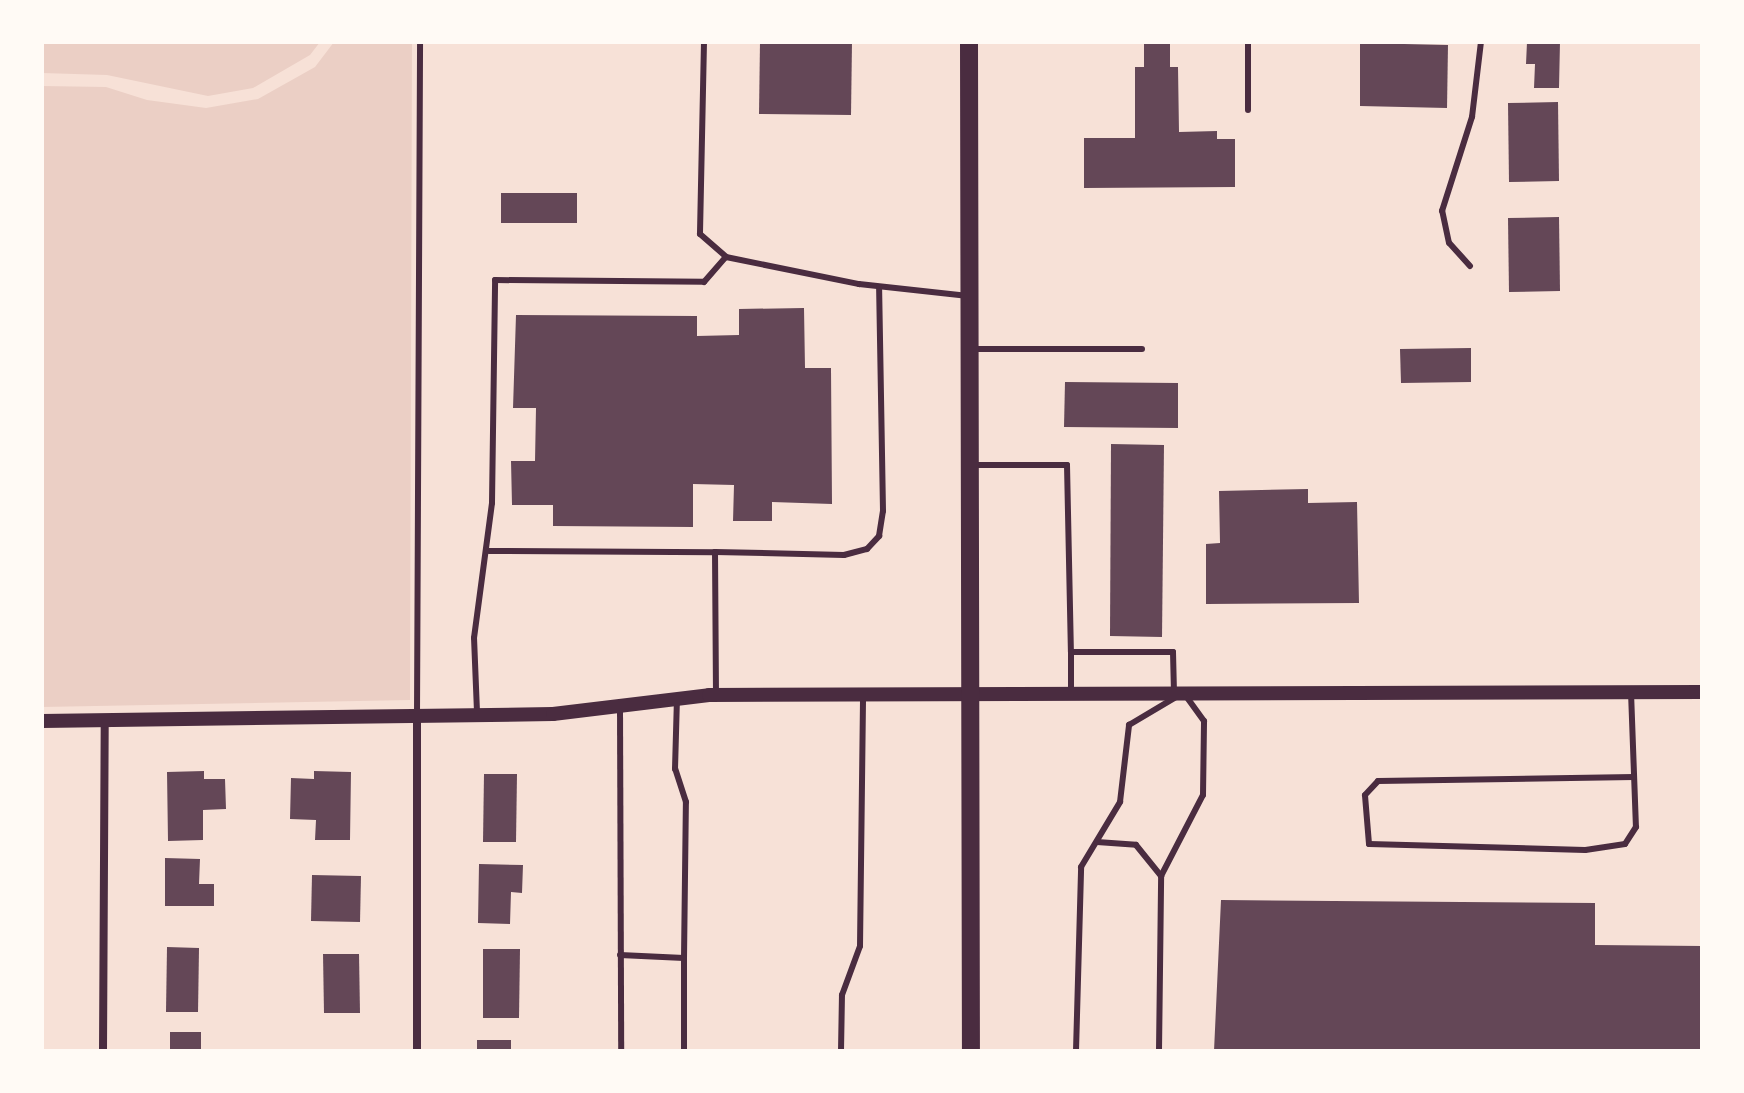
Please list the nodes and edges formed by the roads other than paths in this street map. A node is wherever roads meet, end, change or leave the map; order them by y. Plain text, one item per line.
1 (420, 42) edge
2 (704, 42) edge
3 (969, 42) edge
4 (1248, 42) edge
5 (1481, 42) edge
6 (1248, 110) dead end
7 (726, 257) junction
8 (1470, 266) dead end
9 (879, 287) junction
10 (969, 296) junction
11 (969, 349) junction
12 (1142, 349) dead end
13 (969, 465) junction
14 (489, 551) junction
15 (715, 552) junction
16 (1071, 652) junction
17 (1631, 692) junction
18 (1702, 692) edge
19 (1178, 693) junction
20 (863, 694) junction
21 (972, 694) junction
22 (1071, 694) junction
23 (716, 695) junction
24 (677, 698) junction
25 (620, 704) junction
26 (477, 715) junction
27 (417, 716) junction
28 (42, 721) edge
29 (105, 722) junction
30 (1634, 777) junction
31 (1097, 842) junction
32 (1161, 876) junction
33 (620, 955) junction
34 (684, 958) junction
35 (103, 1051) edge
36 (417, 1051) edge
37 (621, 1051) edge
38 (684, 1051) edge
39 (841, 1051) edge
40 (971, 1051) edge
41 (1076, 1051) edge
42 (1159, 1051) edge

1 - 27 lane
2 - 7 lane
3 - 10 main road
4 - 6 lane
5 - 8 lane
7 - 9 lane
7 - 14 lane
9 - 10 lane
9 - 15 lane
10 - 11 main road
11 - 12 lane
11 - 13 main road
13 - 16 lane
13 - 21 main road
14 - 15 lane
14 - 26 lane
15 - 23 lane
16 - 19 lane
16 - 22 lane
17 - 18 street
17 - 19 street
17 - 30 lane
19 - 22 street
19 - 31 lane
19 - 32 lane
20 - 21 street
20 - 23 street
20 - 39 lane
21 - 22 street
21 - 40 main road
23 - 24 street
24 - 25 street
24 - 34 lane
25 - 26 street
25 - 33 lane
26 - 27 street
27 - 29 street
27 - 36 street
28 - 29 street
29 - 35 street
30 - 30 lane
31 - 32 lane
31 - 41 lane
32 - 42 lane
33 - 34 lane
33 - 37 lane
34 - 38 lane

